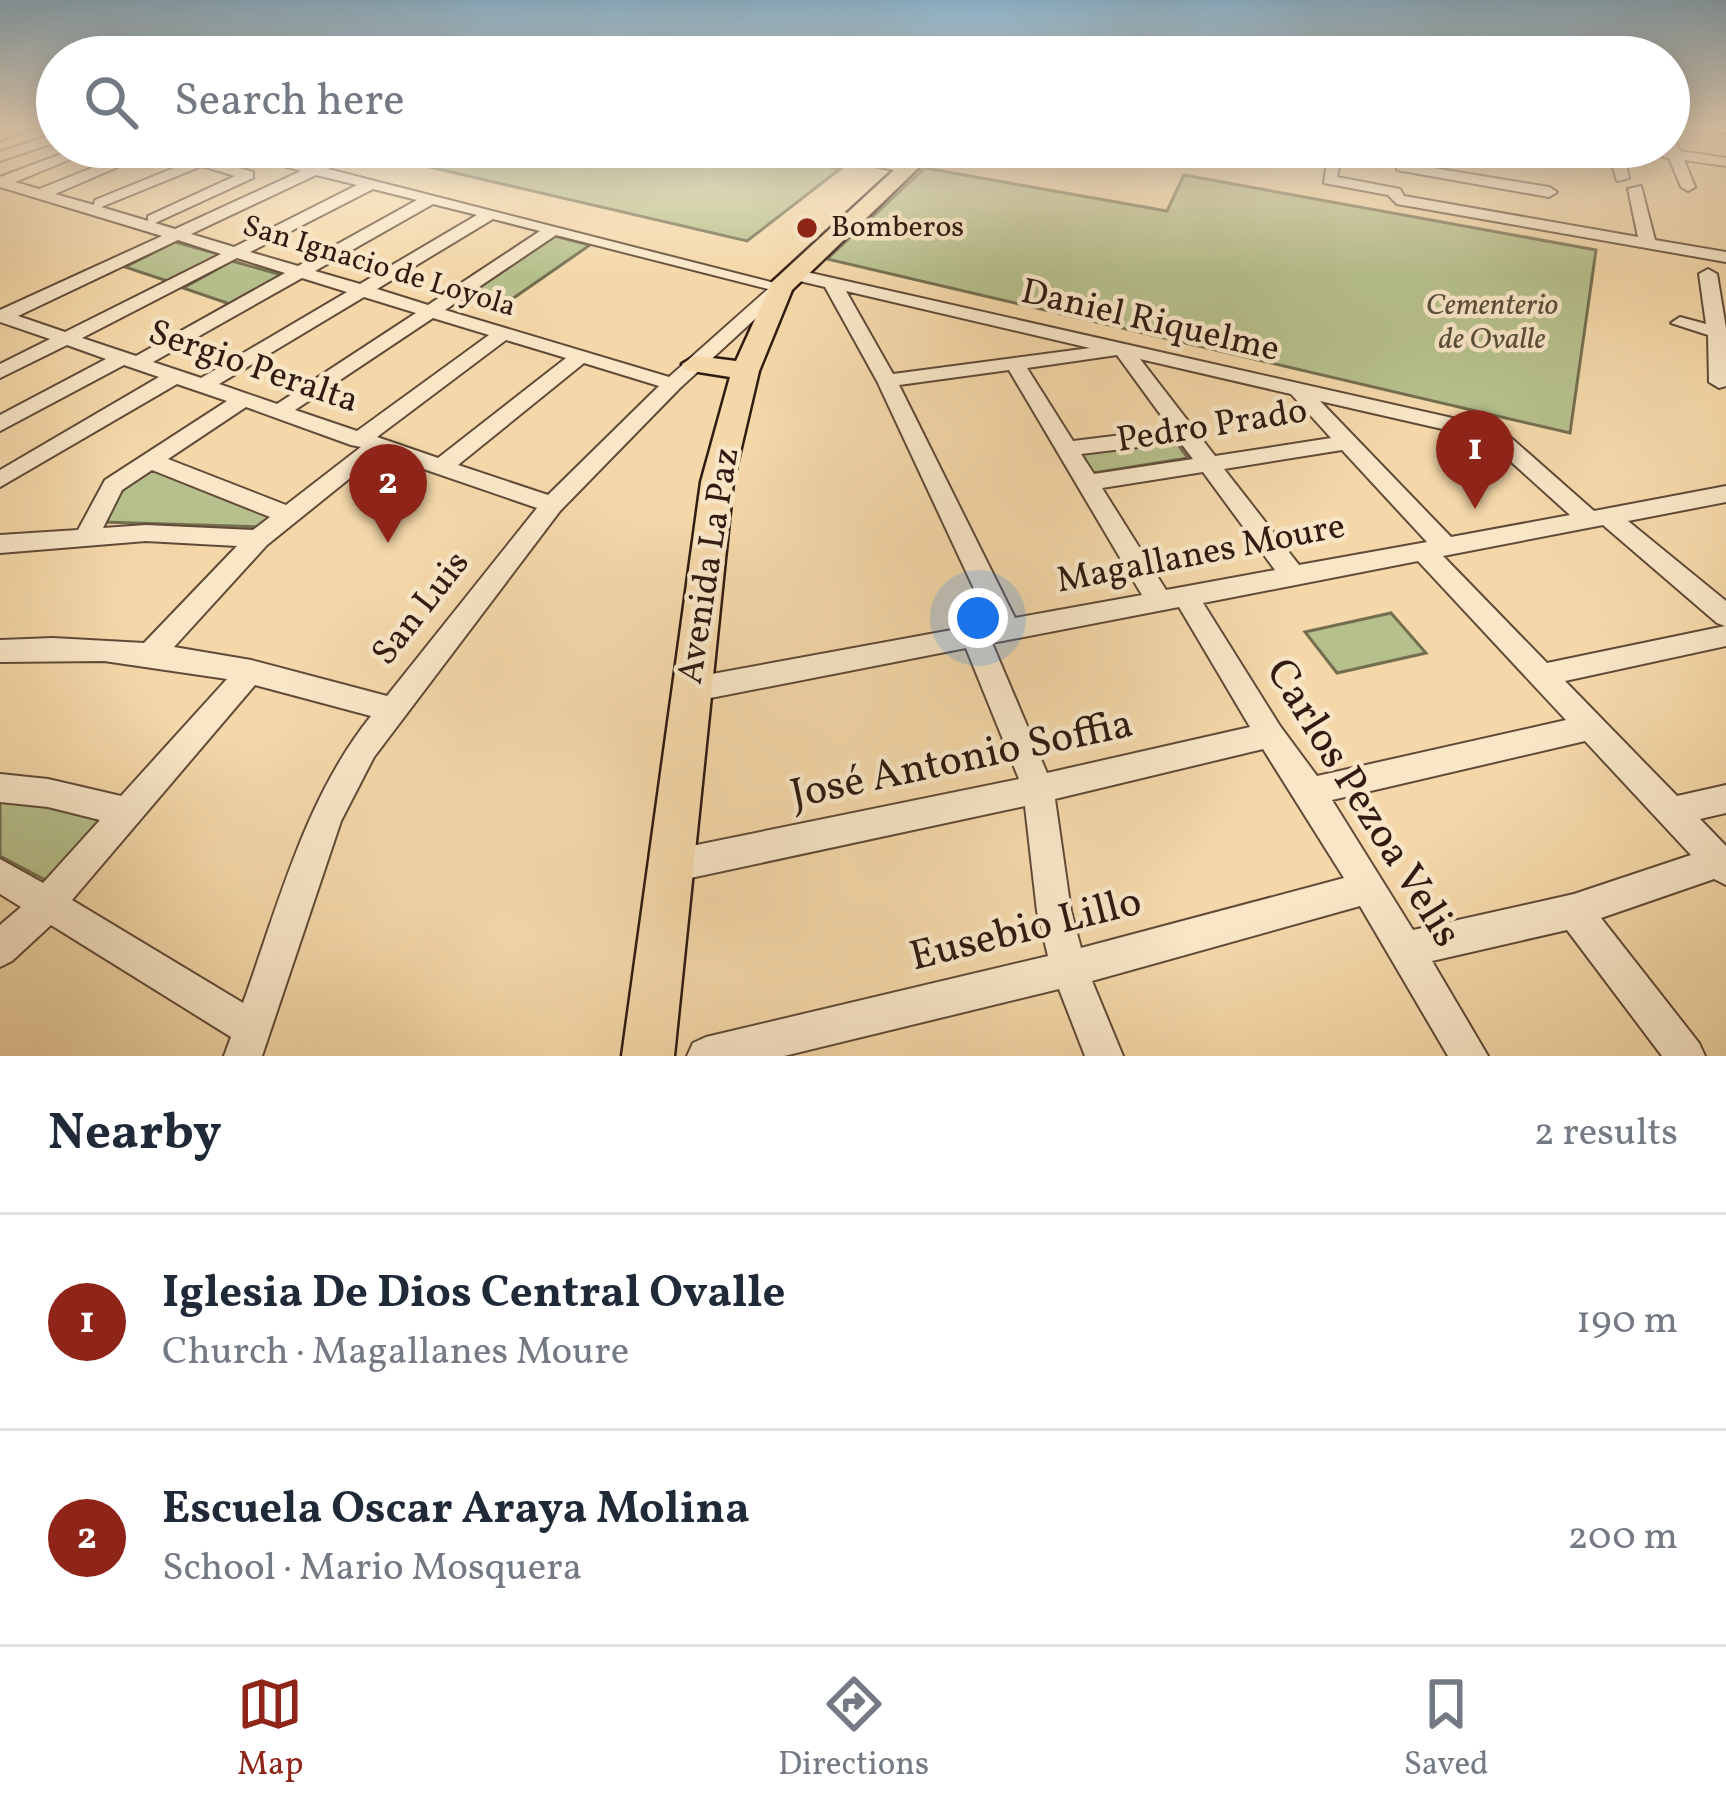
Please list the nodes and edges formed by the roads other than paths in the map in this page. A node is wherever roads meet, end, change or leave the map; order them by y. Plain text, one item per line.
1 (84, 176) edge
2 (164, 176) edge
3 (247, 176) edge
4 (301, 176) edge
5 (340, 176) edge
6 (899, 176) edge
7 (1330, 176) edge
8 (1399, 176) edge
9 (1457, 176) edge
10 (1547, 176) edge
11 (1626, 176) edge
12 (1684, 176) edge
13 (3, 184) edge
14 (371, 184) junction
15 (1688, 187) dead end
16 (1395, 191) junction
17 (1549, 192) junction
18 (40, 194) junction
19 (430, 199) junction
20 (100, 203) dead end
21 (491, 214) junction
22 (154, 219) dead end
23 (1553, 225) junction
24 (553, 230) junction
25 (177, 235) junction
26 (1648, 243) junction
27 (236, 253) junction
28 (1726, 257) edge
29 (300, 272) junction
30 (1708, 274) dead end
31 (787, 281) junction
32 (832, 283) junction
33 (363, 291) junction
34 (428, 310) junction
35 (4, 321) edge
36 (1680, 323) dead end
37 (502, 333) junction
38 (1722, 333) edge
39 (65, 339) junction
40 (1122, 349) junction
41 (581, 356) junction
42 (129, 361) junction
43 (696, 364) junction
44 (1015, 364) junction
45 (745, 371) junction
46 (0, 372) edge
47 (176, 376) junction
48 (887, 381) junction
49 (1718, 382) dead end
50 (673, 384) junction
51 (203, 385) junction
52 (1297, 389) junction
53 (243, 400) junction
54 (278, 412) junction
55 (0, 424) edge
56 (1186, 434) junction
57 (1348, 442) junction
58 (368, 443) junction
59 (1066, 449) junction
60 (148, 460) junction
61 (1209, 464) junction
62 (440, 467) junction
63 (0, 480) edge
64 (1087, 483) junction
65 (1726, 494) edge
66 (552, 505) junction
67 (289, 515) junction
68 (1597, 517) junction
69 (86, 537) junction
70 (258, 539) junction
71 (0, 544) edge
72 (1433, 548) junction
73 (1292, 574) junction
74 (1172, 598) junction
75 (1726, 616) edge
76 (991, 633) junction
77 (1726, 636) edge
78 (0, 651) edge
79 (154, 651) junction
80 (250, 671) junction
81 (1541, 675) junction
82 (691, 690) junction
83 (393, 710) junction
84 (1588, 728) junction
85 (1270, 735) junction
86 (0, 788) edge
87 (1039, 789) junction
88 (1310, 791) junction
89 (1726, 799) edge
90 (127, 812) junction
91 (1671, 812) junction
92 (672, 866) junction
93 (1723, 866) edge
94 (0, 875) edge
95 (1366, 888) junction
96 (48, 903) junction
97 (1574, 911) junction
98 (0, 949) edge
99 (1404, 950) junction
100 (1069, 969) junction
101 (248, 1042) edge
102 (648, 1056) edge
103 (706, 1056) edge
104 (1104, 1056) edge
105 (1468, 1056) edge
106 (1686, 1056) edge

1 - 18 street
2 - 20 street
3 - 22 street
4 - 25 street
5 - 14 street, Daniel Riquelme
6 - 31 main road, Avenida La Paz
7 - 16 street
8 - 16 street
9 - 17 street
10 - 17 street
11 - 26 street
12 - 15 street
13 - 18 street, San Ignacio de Loyola
14 - 19 street, Daniel Riquelme
14 - 27 street
16 - 23 street
17 - 23 street
18 - 25 street, San Ignacio de Loyola
19 - 21 street, Daniel Riquelme
19 - 29 street
21 - 24 street, Daniel Riquelme
21 - 33 street
23 - 26 street
24 - 31 street, Daniel Riquelme
24 - 34 street
25 - 27 street, San Ignacio de Loyola
25 - 35 street
26 - 28 street
27 - 29 street, San Ignacio de Loyola
27 - 39 street
29 - 33 street, San Ignacio de Loyola
29 - 42 street
30 - 38 street
31 - 32 street, Daniel Riquelme
31 - 43 street, San Luis
31 - 45 main road, Avenida La Paz
32 - 40 street, Daniel Riquelme
32 - 48 street
33 - 34 street, San Ignacio de Loyola
33 - 51 street
34 - 37 street, San Ignacio de Loyola
34 - 54 street
35 - 39 street, Sergio Peralta
36 - 38 street
37 - 41 street, San Ignacio de Loyola
37 - 58 street
38 - 49 street
39 - 42 street, Sergio Peralta
39 - 46 street
40 - 44 street
40 - 52 street, Daniel Riquelme
40 - 56 street
41 - 50 street, San Ignacio de Loyola
41 - 62 street
42 - 47 street, Sergio Peralta
42 - 55 street
43 - 45 main road
43 - 50 street, San Luis
44 - 48 street
44 - 59 street, Carlos Pezoa Velis
45 - 82 main road, Avenida La Paz
47 - 51 street, Sergio Peralta
47 - 63 street
48 - 76 street
50 - 66 street, San Luis
51 - 53 street, Sergio Peralta
52 - 57 street
52 - 68 street, Daniel Riquelme
53 - 54 street, Sergio Peralta
53 - 60 street
54 - 58 street, Sergio Peralta
56 - 59 street, Pedro Prado
56 - 61 street
57 - 61 street, Pedro Prado
57 - 72 street
58 - 62 street, Sergio Peralta
58 - 67 street
59 - 64 street, Carlos Pezoa Velis
60 - 67 street
60 - 69 street
61 - 64 street, Pedro Prado
61 - 73 street
62 - 66 street, Sergio Peralta
64 - 74 street, Carlos Pezoa Velis
65 - 68 street, Magallanes Moure
66 - 83 street, San Luis
67 - 70 street
68 - 72 street, Magallanes Moure
68 - 75 street
69 - 70 street
69 - 71 street
70 - 79 street
72 - 73 street, Magallanes Moure
72 - 81 street
73 - 74 street, Magallanes Moure
74 - 76 street, Magallanes Moure
74 - 85 street, Carlos Pezoa Velis
76 - 82 street, Magallanes Moure
76 - 87 street
77 - 81 street
78 - 79 street
79 - 80 street
80 - 83 street
80 - 90 street
81 - 84 street
82 - 92 main road, Avenida La Paz
83 - 101 street, San Luis
84 - 88 street
84 - 91 street
85 - 87 street, José Antonio Soffia
85 - 88 street, Carlos Pezoa Velis
86 - 90 street
87 - 92 street, José Antonio Soffia
87 - 100 street
88 - 95 street, Carlos Pezoa Velis
89 - 91 street
90 - 96 street
91 - 93 street
92 - 102 main road, Avenida La Paz
93 - 97 street
94 - 96 street
95 - 99 street, Carlos Pezoa Velis
95 - 100 street, Eusebio Lillo
96 - 98 street
96 - 101 street
97 - 99 street
97 - 106 street
99 - 105 street, Carlos Pezoa Velis
100 - 103 street, Eusebio Lillo
100 - 104 street

